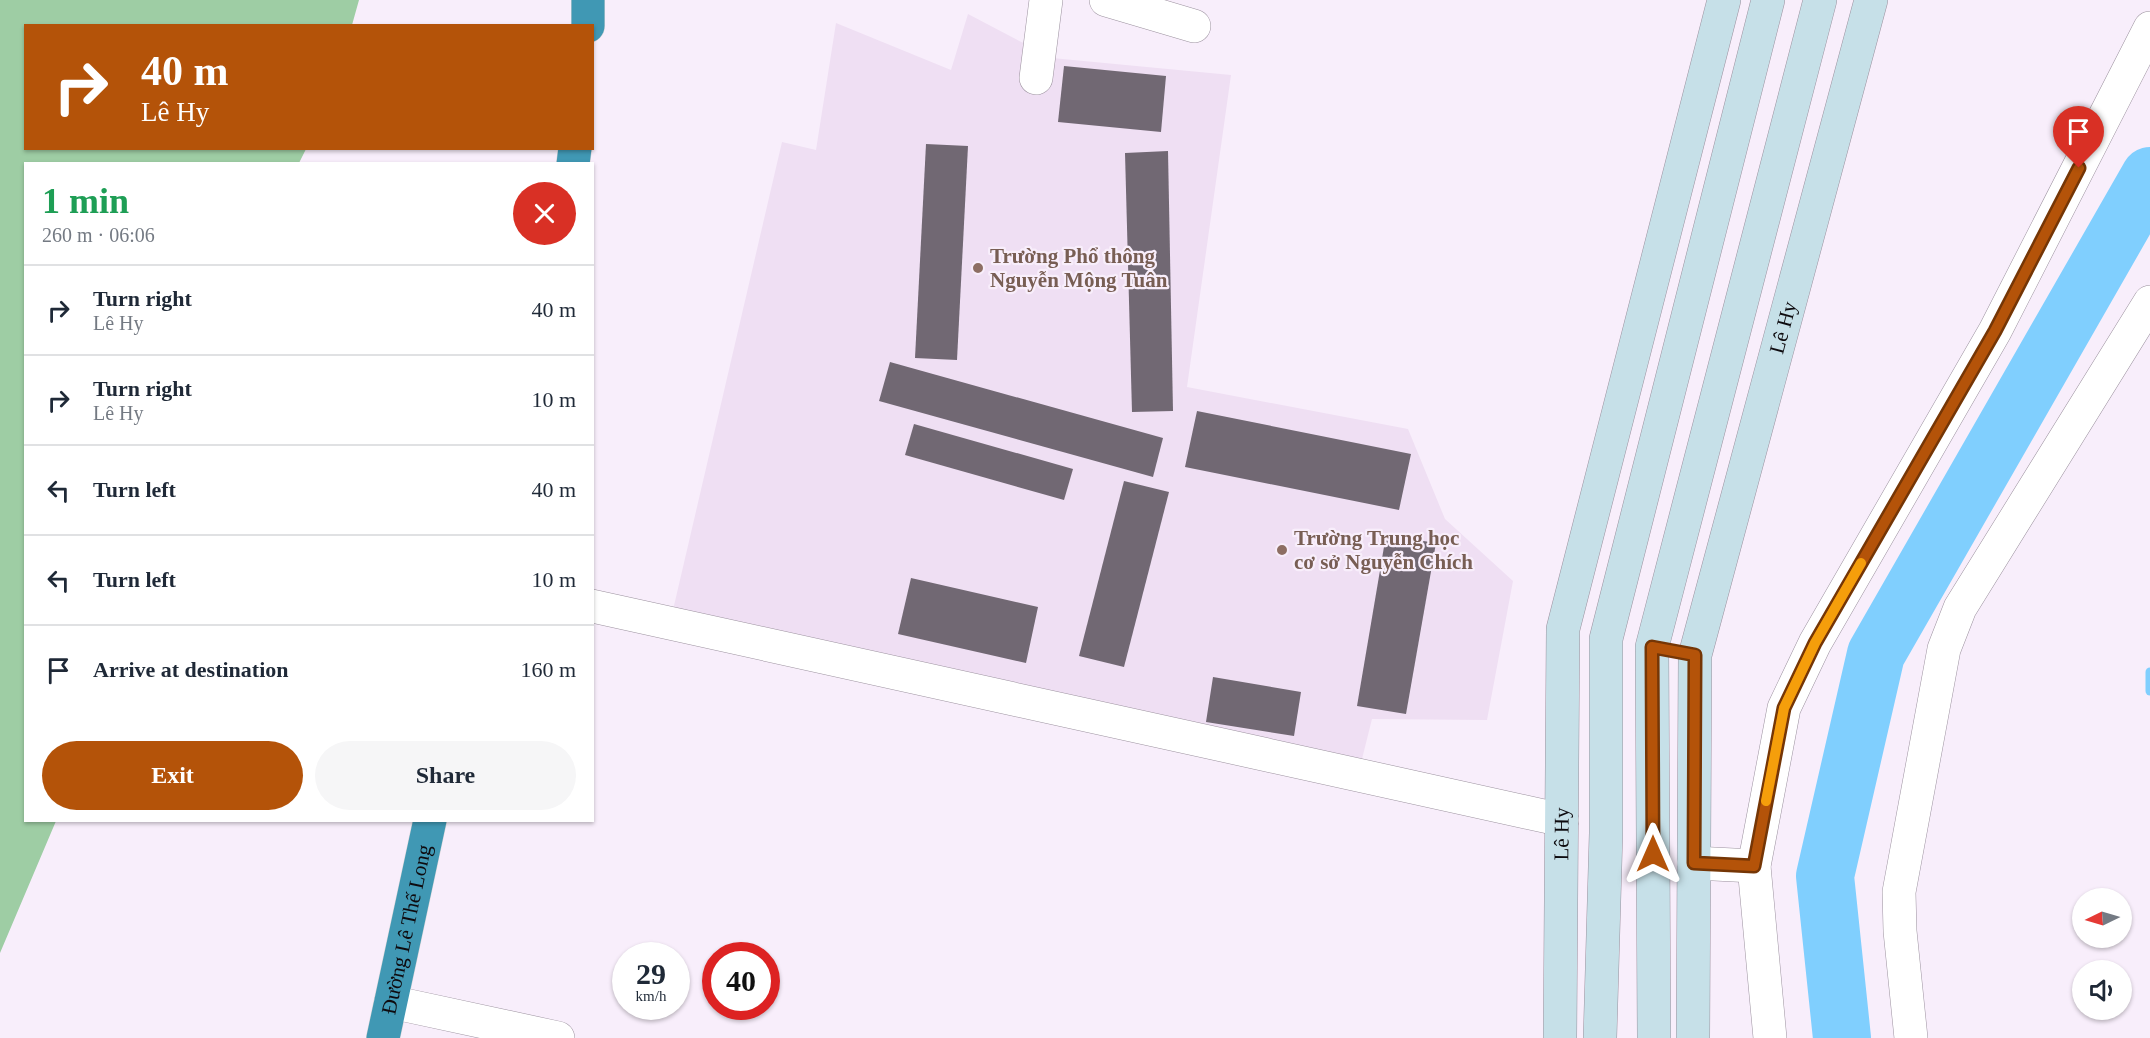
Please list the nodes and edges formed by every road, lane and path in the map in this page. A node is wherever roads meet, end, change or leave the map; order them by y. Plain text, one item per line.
1 (588, 0) edge
2 (1046, 0) edge
3 (1106, 0) edge
4 (1724, 0) edge
5 (1768, 0) edge
6 (1820, 0) edge
7 (1870, 0) edge
8 (588, 24) edge
9 (1194, 26) dead end
10 (2150, 28) edge
11 (1036, 78) dead end
12 (2150, 302) edge
13 (594, 606) edge
14 (1563, 629) junction
15 (1606, 639) junction
16 (1652, 647) junction
17 (1695, 655) junction
18 (1562, 820) junction
19 (430, 822) edge
20 (1694, 863) junction
21 (1754, 866) junction
22 (391, 1002) junction
23 (383, 1038) edge
24 (558, 1038) edge
25 (1560, 1038) edge
26 (1600, 1038) edge
27 (1654, 1038) edge
28 (1693, 1038) edge
29 (1770, 1038) edge
30 (1911, 1038) edge

1 - 8 highway
2 - 11 street
3 - 9 street
4 - 14 street, Lê Hy
5 - 15 street, Lê Hy
6 - 16 street
7 - 17 street, Lê Hy
10 - 21 street
12 - 30 street
13 - 18 street
14 - 15 street
14 - 18 street, Lê Hy
15 - 16 street
15 - 26 street, Lê Hy
16 - 17 street
16 - 27 street
17 - 20 street, Lê Hy
18 - 25 street, Lê Hy
19 - 22 highway, Đường Lê Thế Long
20 - 21 street
20 - 28 street, Lê Hy
21 - 29 street
22 - 23 highway, Đường Lê Thế Long
22 - 24 street

